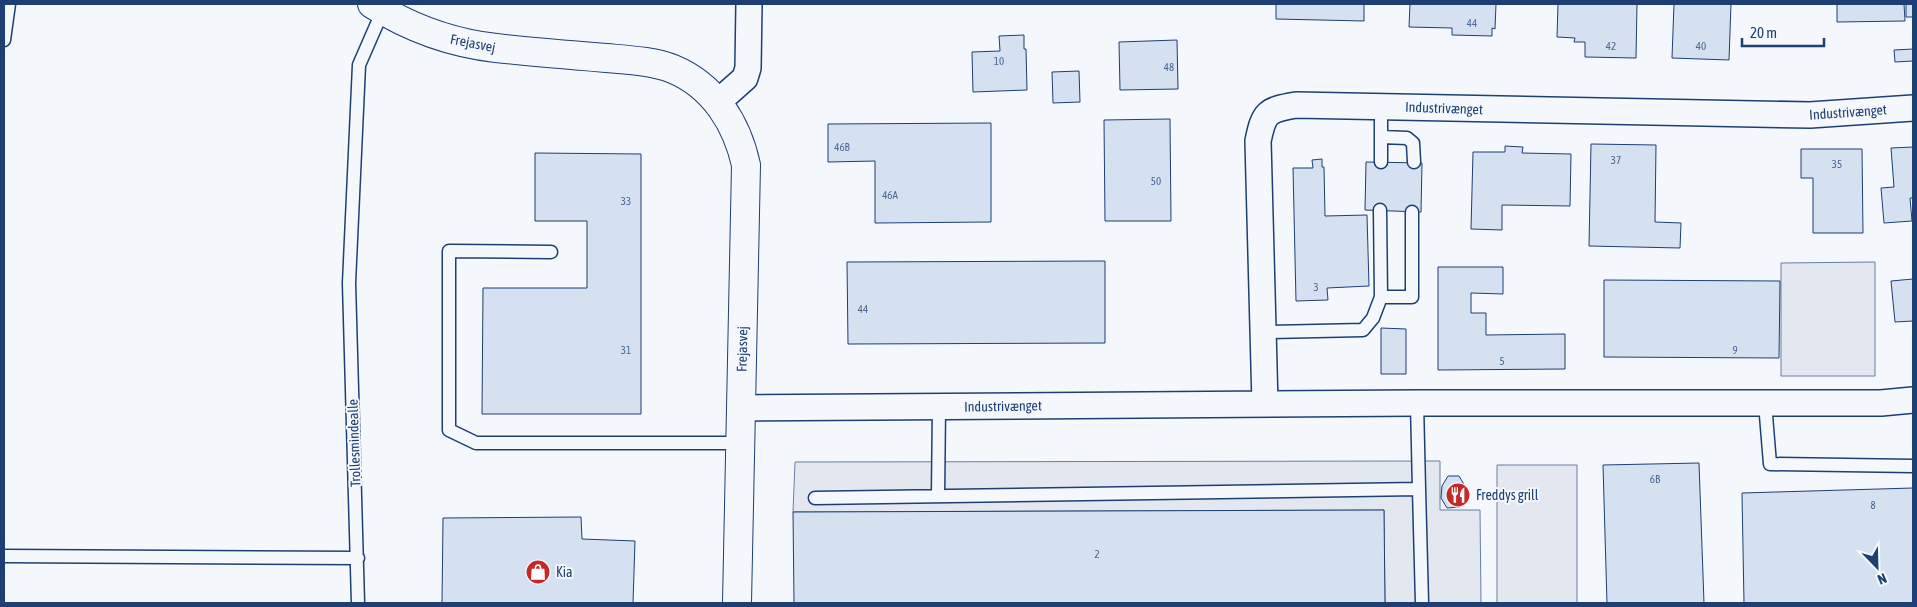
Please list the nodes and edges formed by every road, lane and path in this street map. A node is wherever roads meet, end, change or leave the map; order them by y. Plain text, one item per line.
1 (9, 4) edge
2 (749, 4) edge
3 (376, 6) edge
4 (4, 40) edge
5 (718, 102) junction
6 (1381, 107) junction
7 (1913, 108) edge
8 (1382, 137) junction
9 (1381, 162) dead end
10 (1414, 162) dead end
11 (1380, 210) dead end
12 (1412, 212) dead end
13 (551, 252) dead end
14 (1381, 297) junction
15 (1264, 332) junction
16 (1913, 400) edge
17 (1417, 403) junction
18 (1765, 403) junction
19 (1264, 404) junction
20 (939, 406) junction
21 (741, 408) junction
22 (740, 443) junction
23 (1913, 466) edge
24 (1419, 489) junction
25 (938, 496) junction
26 (815, 498) dead end
27 (4, 556) edge
28 (358, 558) junction
29 (358, 603) edge
30 (737, 603) edge
31 (1422, 603) edge

1 - 4 lane
2 - 5 street
3 - 5 street, Frejasvej
3 - 28 lane, Trollesmindealle
5 - 21 street, Frejasvej
6 - 7 street, Industrivænget
6 - 8 lane
6 - 15 street, Industrivænget
8 - 9 lane
8 - 10 lane
11 - 14 lane
12 - 14 lane
13 - 22 lane
14 - 15 lane
15 - 19 street, Industrivænget
16 - 18 street, Industrivænget
17 - 18 street, Industrivænget
17 - 19 street, Industrivænget
17 - 24 lane
18 - 23 lane
19 - 20 street, Industrivænget
20 - 21 street, Industrivænget
20 - 25 lane
21 - 22 street, Frejasvej
22 - 30 street, Frejasvej
24 - 25 lane
24 - 31 lane
25 - 26 lane
27 - 28 lane
28 - 29 lane, Trollesmindealle

